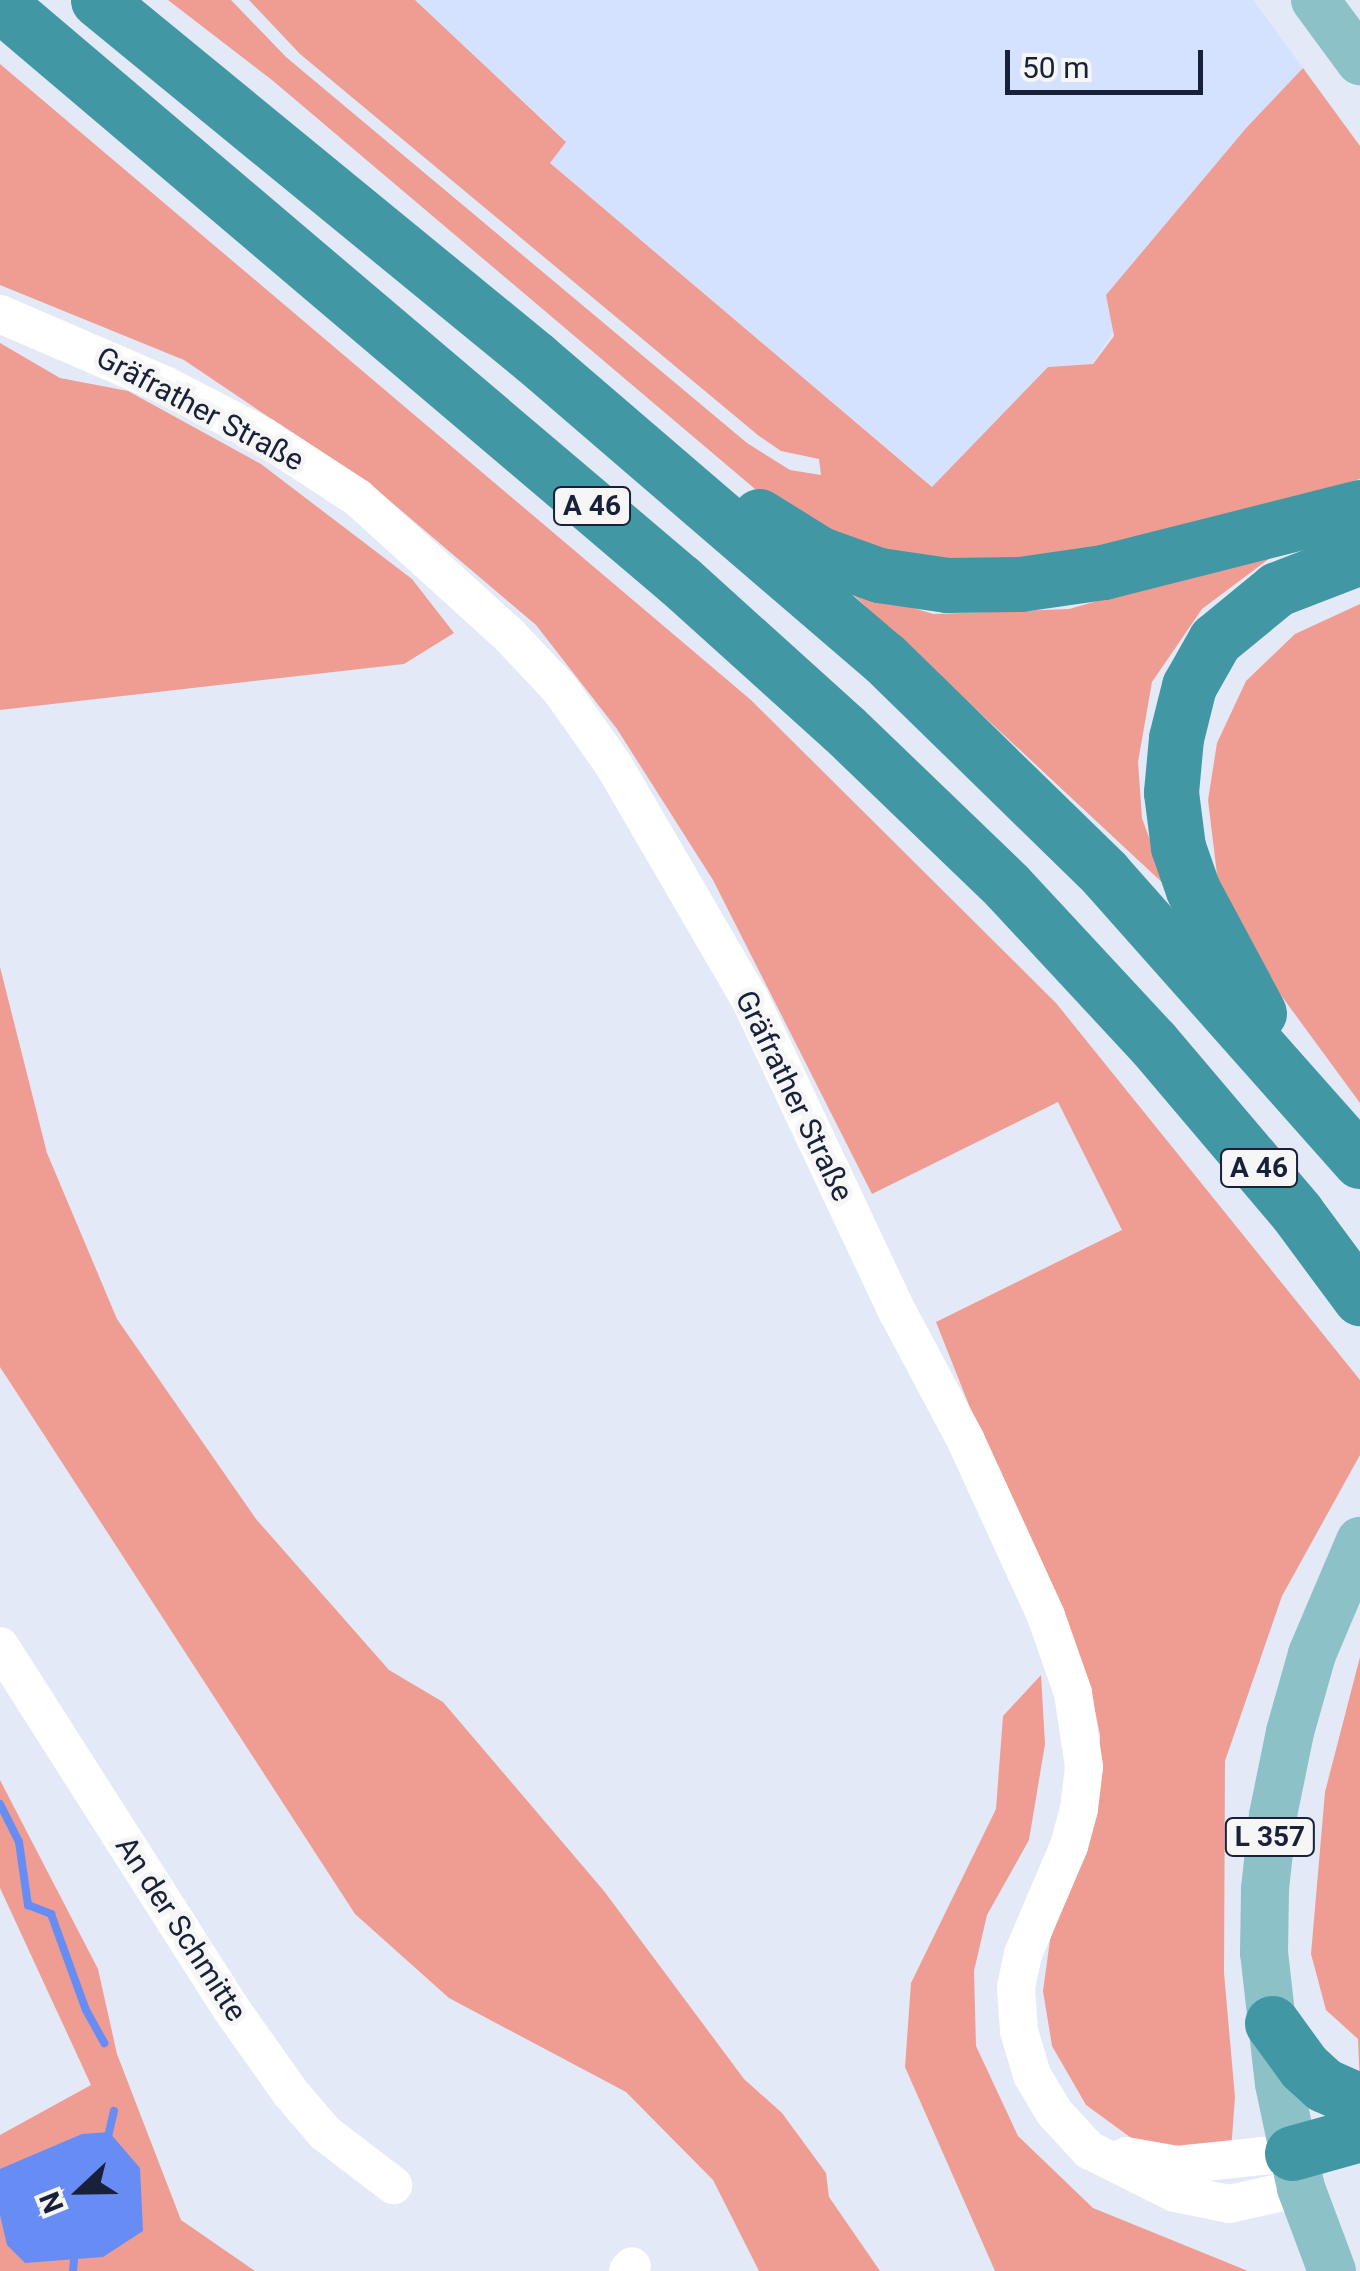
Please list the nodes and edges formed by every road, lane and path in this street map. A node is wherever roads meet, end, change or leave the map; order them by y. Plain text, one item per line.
1 (98, 0) edge
2 (1315, 0) edge
3 (0, 4) edge
4 (1360, 61) edge
5 (0, 314) edge
6 (536, 359) junction
7 (1360, 507) edge
8 (1360, 557) edge
9 (1346, 1143) edge
10 (1360, 1298) edge
11 (1360, 1541) edge
12 (0, 1646) edge
13 (1272, 2024) junction
14 (1360, 2101) edge
15 (1360, 2134) edge
16 (1297, 2171) junction
17 (1360, 2173) edge
18 (393, 2184) dead end
19 (1332, 2271) edge

1 - 6 highway, A 46
2 - 4 main road
3 - 10 highway, A 46
5 - 16 street, Gräfrather Straße
6 - 7 highway
6 - 9 highway, A 46
8 - 9 highway
11 - 13 main road, L 357
12 - 18 street, An der Schmitte
13 - 14 highway
13 - 16 main road, L 357
15 - 16 highway
16 - 17 highway
16 - 19 main road, L 357

